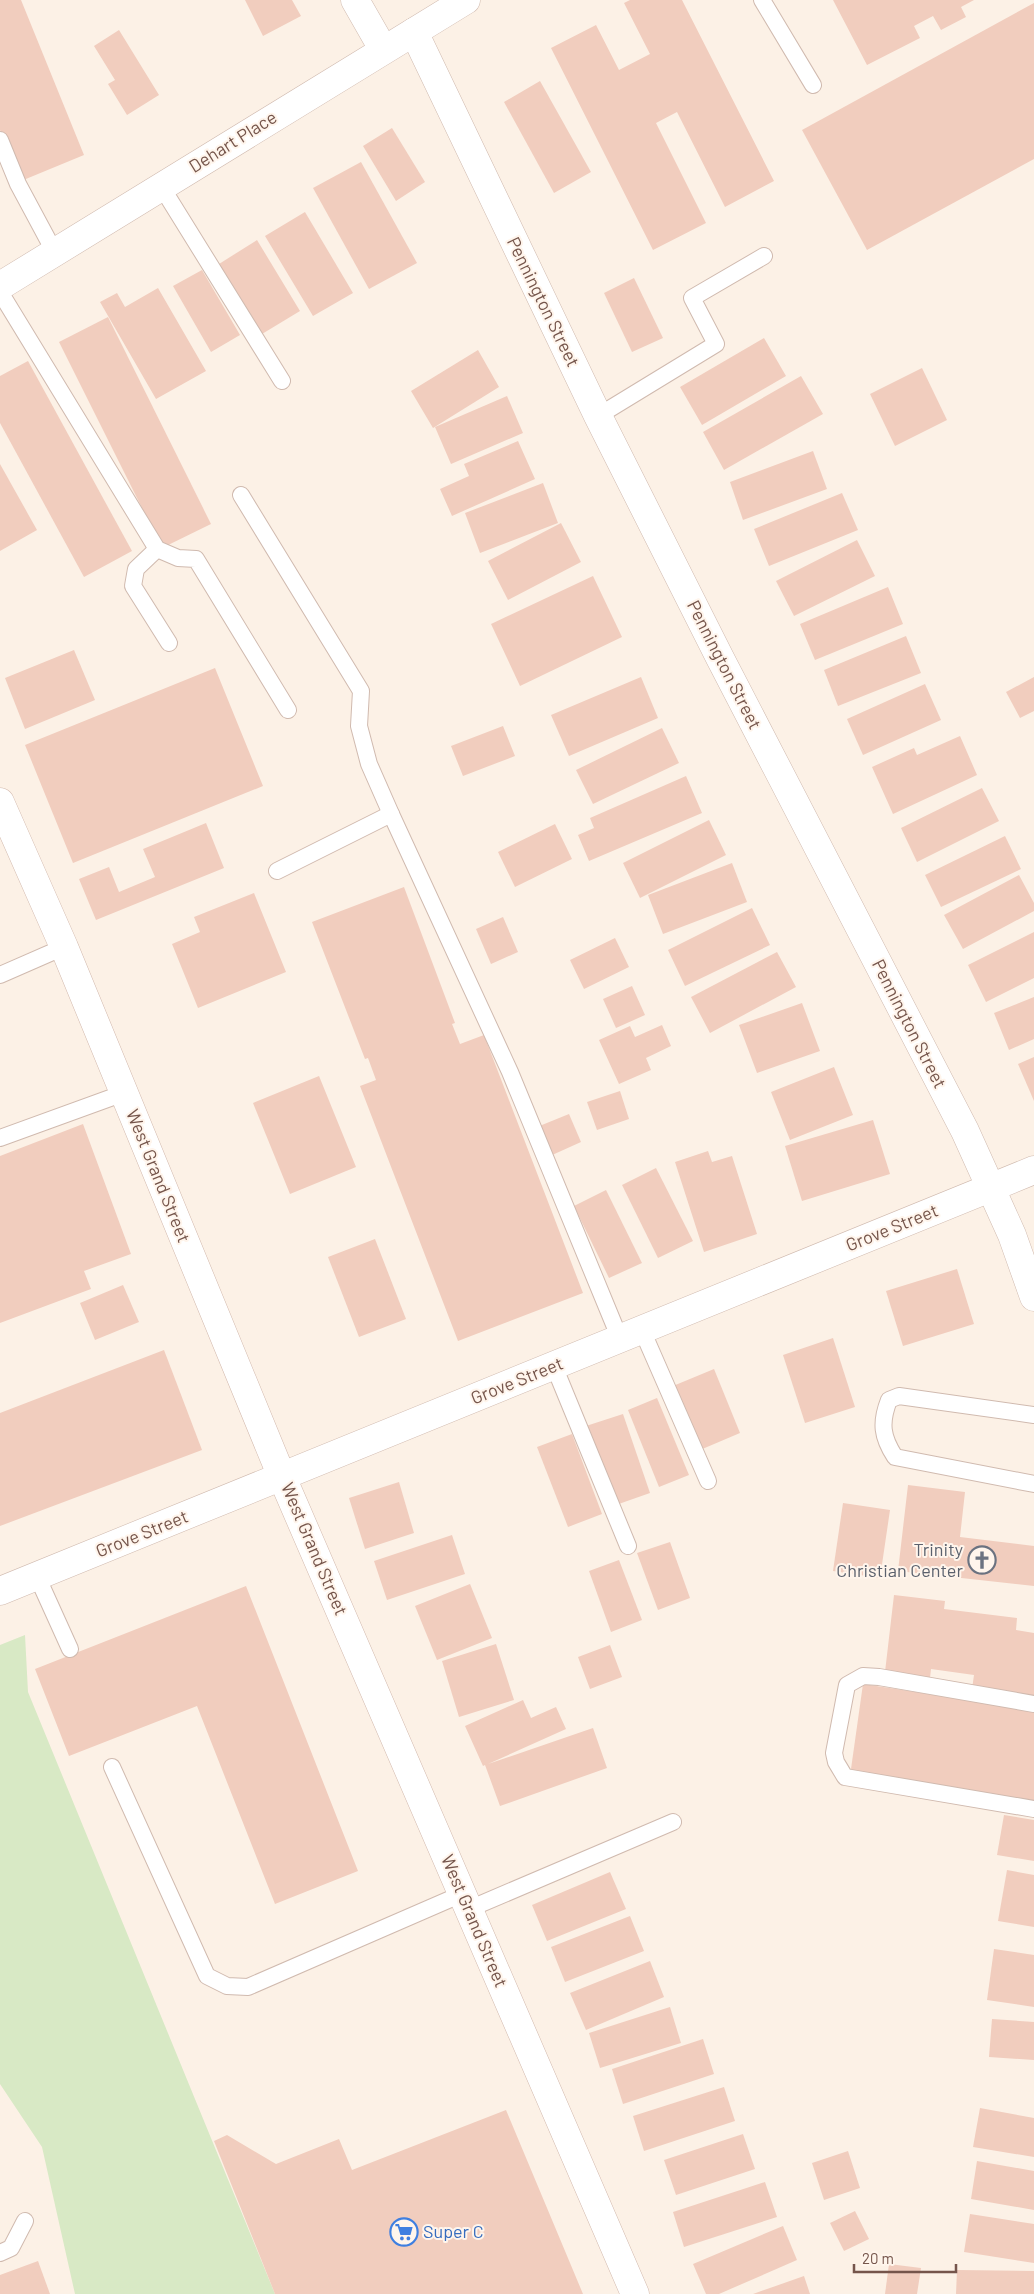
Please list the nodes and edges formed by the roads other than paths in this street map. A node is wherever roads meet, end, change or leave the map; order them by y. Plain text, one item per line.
1 (355, 0) edge
2 (466, 0) edge
3 (762, 0) edge
4 (414, 32) junction
5 (383, 49) junction
6 (813, 85) dead end
7 (0, 140) edge
8 (161, 186) junction
9 (55, 253) junction
10 (764, 256) dead end
11 (0, 286) edge
12 (0, 292) edge
13 (282, 381) dead end
14 (598, 416) junction
15 (241, 495) dead end
16 (157, 549) junction
17 (169, 643) dead end
18 (288, 710) dead end
19 (0, 802) edge
20 (391, 814) junction
21 (277, 871) dead end
22 (64, 947) junction
23 (0, 975) edge
24 (124, 1093) junction
25 (0, 1138) edge
26 (1034, 1170) edge
27 (989, 1188) junction
28 (1034, 1296) edge
29 (631, 1335) junction
30 (554, 1366) junction
31 (1034, 1415) edge
32 (282, 1477) junction
33 (708, 1481) dead end
34 (1034, 1484) edge
35 (628, 1546) dead end
36 (37, 1576) junction
37 (0, 1591) edge
38 (70, 1649) dead end
39 (1034, 1704) edge
40 (112, 1767) dead end
41 (1034, 1809) edge
42 (673, 1822) dead end
43 (465, 1901) junction
44 (25, 2221) dead end
45 (0, 2253) edge
46 (635, 2294) edge

1 - 5 street
2 - 4 street, Dehart Place
3 - 6 lane
4 - 5 street, Dehart Place
4 - 14 street, Pennington Street
5 - 8 street, Dehart Place
7 - 9 lane
8 - 9 street, Dehart Place
8 - 13 lane
9 - 11 street, Dehart Place
10 - 14 lane
12 - 16 lane
14 - 27 street, Pennington Street
15 - 20 lane
16 - 17 lane
16 - 18 lane
19 - 22 street, West Grand Street
20 - 21 lane
20 - 29 lane
22 - 23 lane
22 - 24 street, West Grand Street
24 - 25 lane
24 - 32 street, West Grand Street
26 - 27 street, Grove Street
27 - 28 street, Pennington Street
27 - 29 street, Grove Street
29 - 30 street, Grove Street
29 - 33 lane
30 - 32 street, Grove Street
30 - 35 lane
31 - 34 lane
32 - 36 street, Grove Street
32 - 43 street, West Grand Street
36 - 37 street, Grove Street
36 - 38 lane
39 - 41 lane
40 - 43 lane
42 - 43 lane
43 - 46 street, West Grand Street
44 - 45 lane

